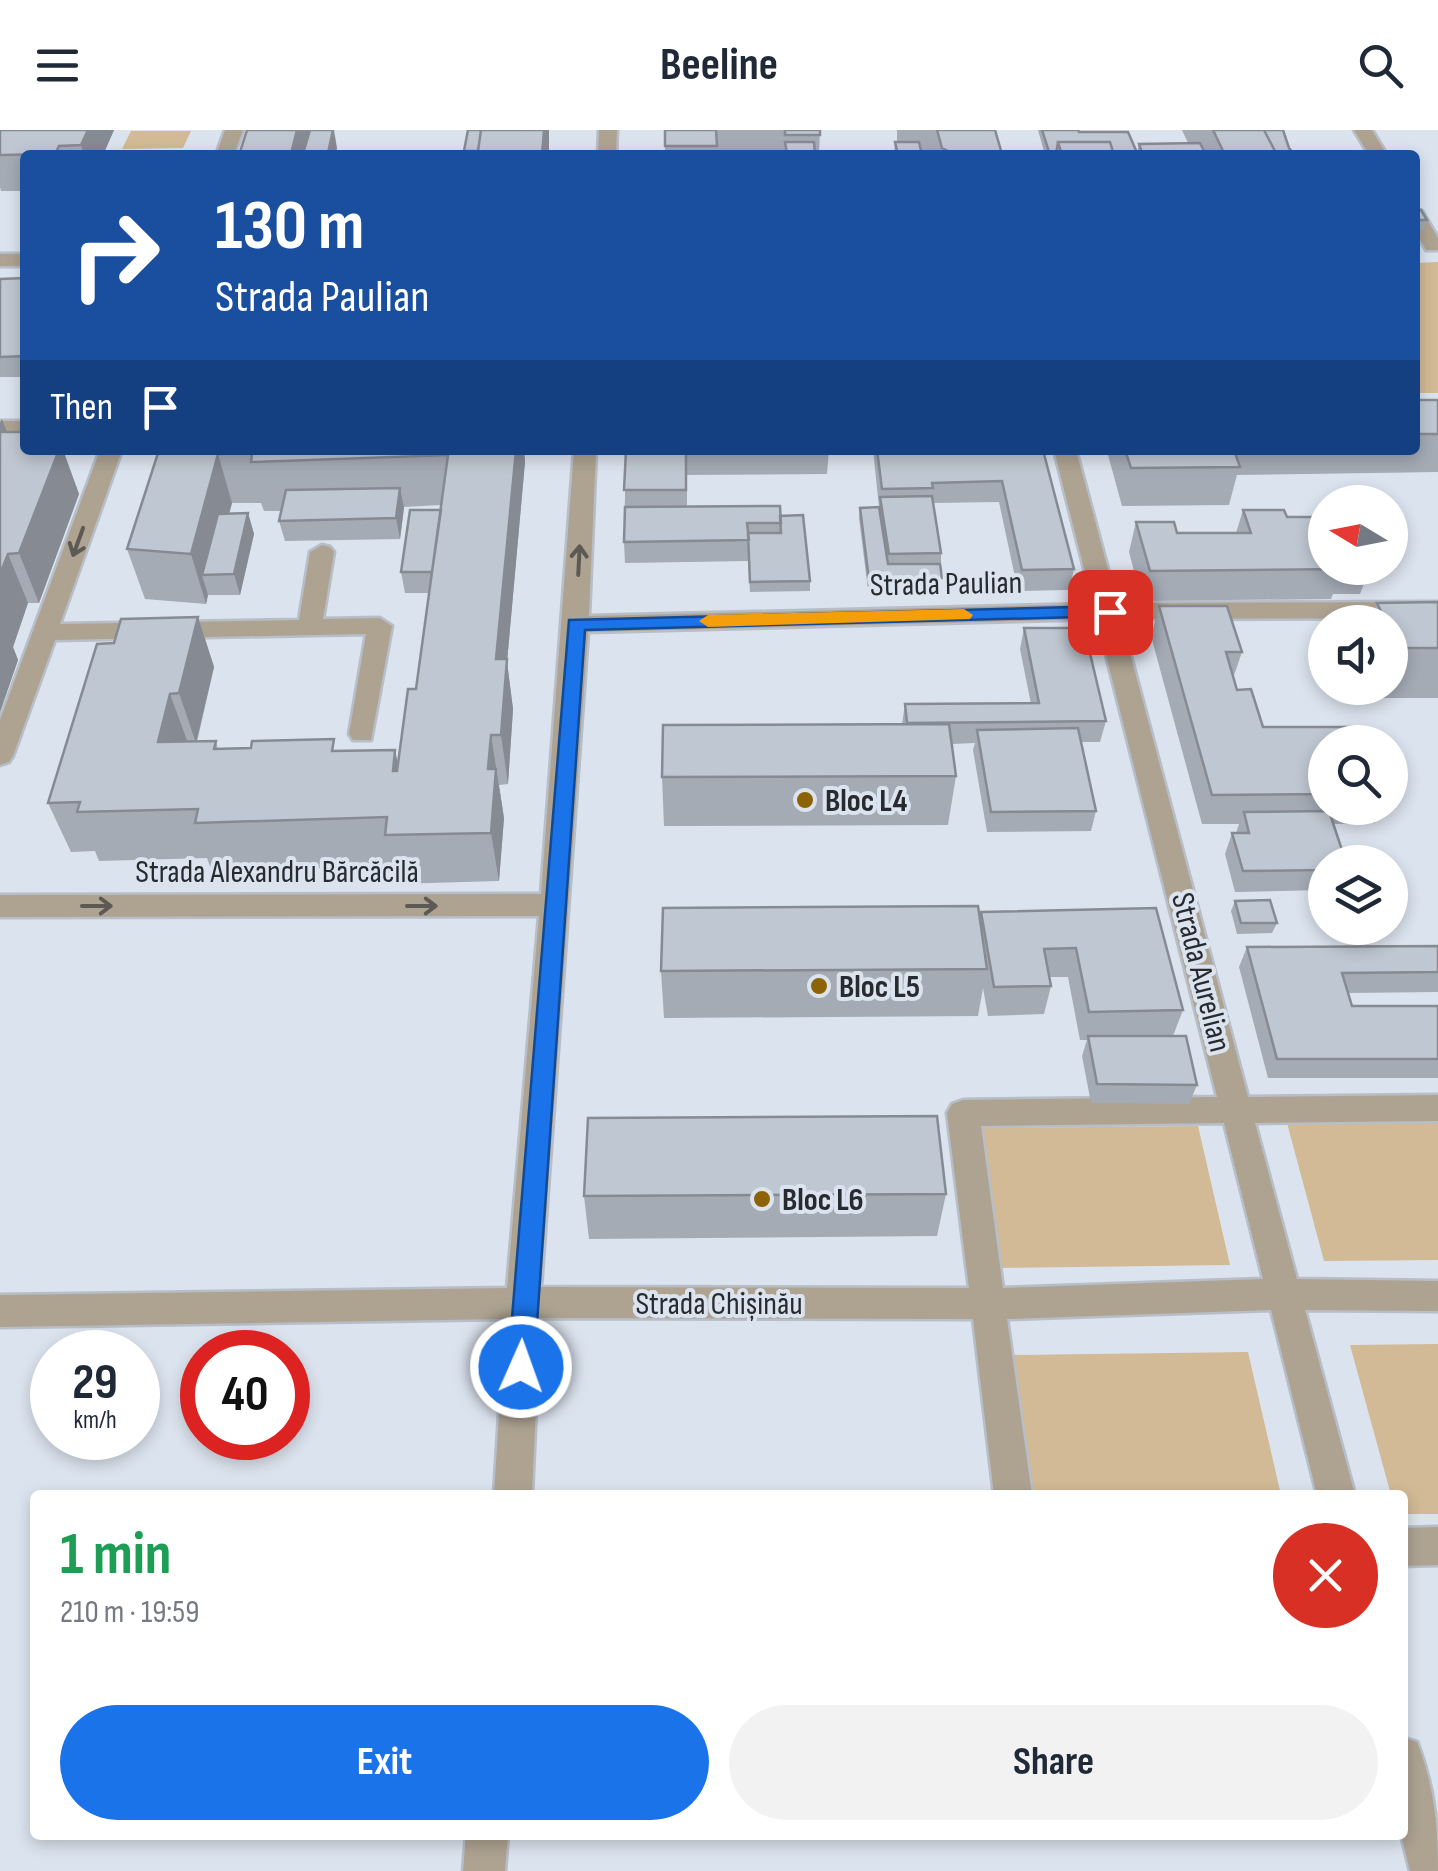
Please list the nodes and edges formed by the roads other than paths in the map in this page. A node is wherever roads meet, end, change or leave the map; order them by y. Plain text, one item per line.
1 (109, 455) edge
2 (584, 455) edge
3 (1066, 455) edge
4 (322, 552) dead end
5 (1438, 610) edge
6 (1110, 612) junction
7 (576, 624) junction
8 (310, 627) junction
9 (45, 632) junction
10 (362, 734) dead end
11 (0, 756) edge
12 (553, 905) junction
13 (0, 906) edge
14 (1236, 1108) junction
15 (1438, 1108) edge
16 (1282, 1294) junction
17 (1438, 1296) edge
18 (523, 1304) junction
19 (990, 1304) junction
20 (0, 1311) edge
21 (512, 1490) edge
22 (1012, 1490) edge
23 (1335, 1490) edge
24 (1438, 1546) edge
25 (1408, 1547) edge
26 (1408, 1780) edge
27 (487, 1840) edge
28 (484, 1871) edge
29 (1431, 1871) edge

1 -> 9 street
7 -> 2 street
3 - 6 street, Strada Aurelian
4 - 8 street
5 - 6 street, Strada Paulian
6 - 7 street, Strada Paulian
6 - 14 street, Strada Aurelian
7 - 12 street
8 - 9 street
8 - 10 street
9 - 11 street
13 -> 12 street, Strada Alexandru Bărcăcilă
12 - 18 street
14 - 15 street
14 - 16 street, Strada Aurelian
14 - 19 street
16 - 17 street, Strada Chișinău
16 - 19 street, Strada Chișinău
16 - 23 street, Strada Aurelian
18 - 19 street, Strada Chișinău
18 - 20 street, Strada Chișinău
18 - 21 street
19 - 22 street
24 - 25 street
26 - 29 street
27 - 28 street

